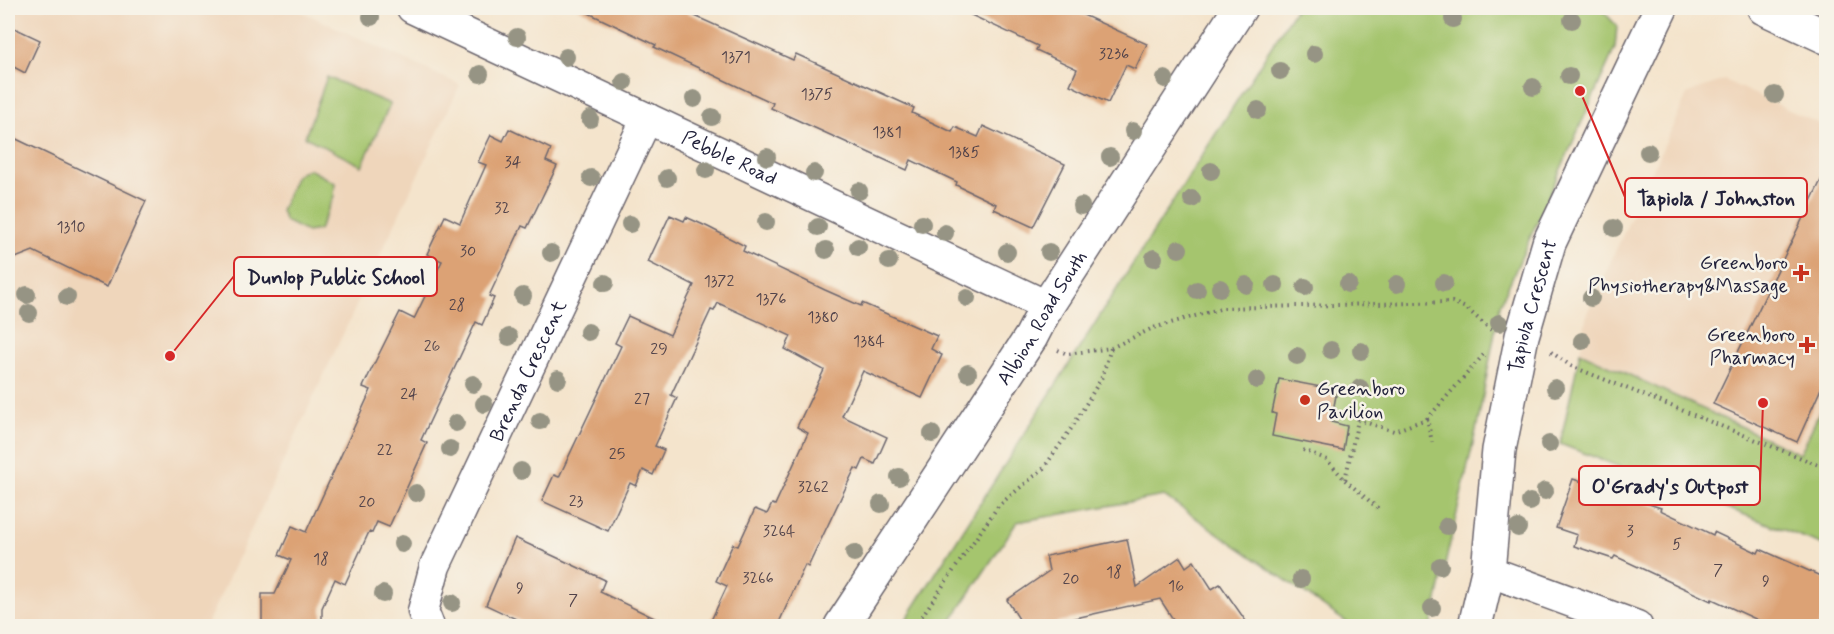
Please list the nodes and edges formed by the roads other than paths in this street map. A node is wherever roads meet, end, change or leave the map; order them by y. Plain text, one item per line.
1 (412, 8) edge
2 (1661, 8) edge
3 (1764, 8) edge
4 (1236, 9) edge
5 (1827, 36) edge
6 (647, 118) junction
7 (1047, 306) junction
8 (1488, 571) junction
9 (429, 627) edge
10 (841, 627) edge
11 (1475, 627) edge
12 (1637, 627) edge

1 - 6 street, Pebble Road
2 - 8 street, Tapiola Crescent
3 - 5 street
4 - 7 street, Albion Road South
6 - 7 street, Pebble Road
6 - 9 street, Brenda Crescent
7 - 10 street, Albion Road South
8 - 11 street, Tapiola Crescent
8 - 12 street

